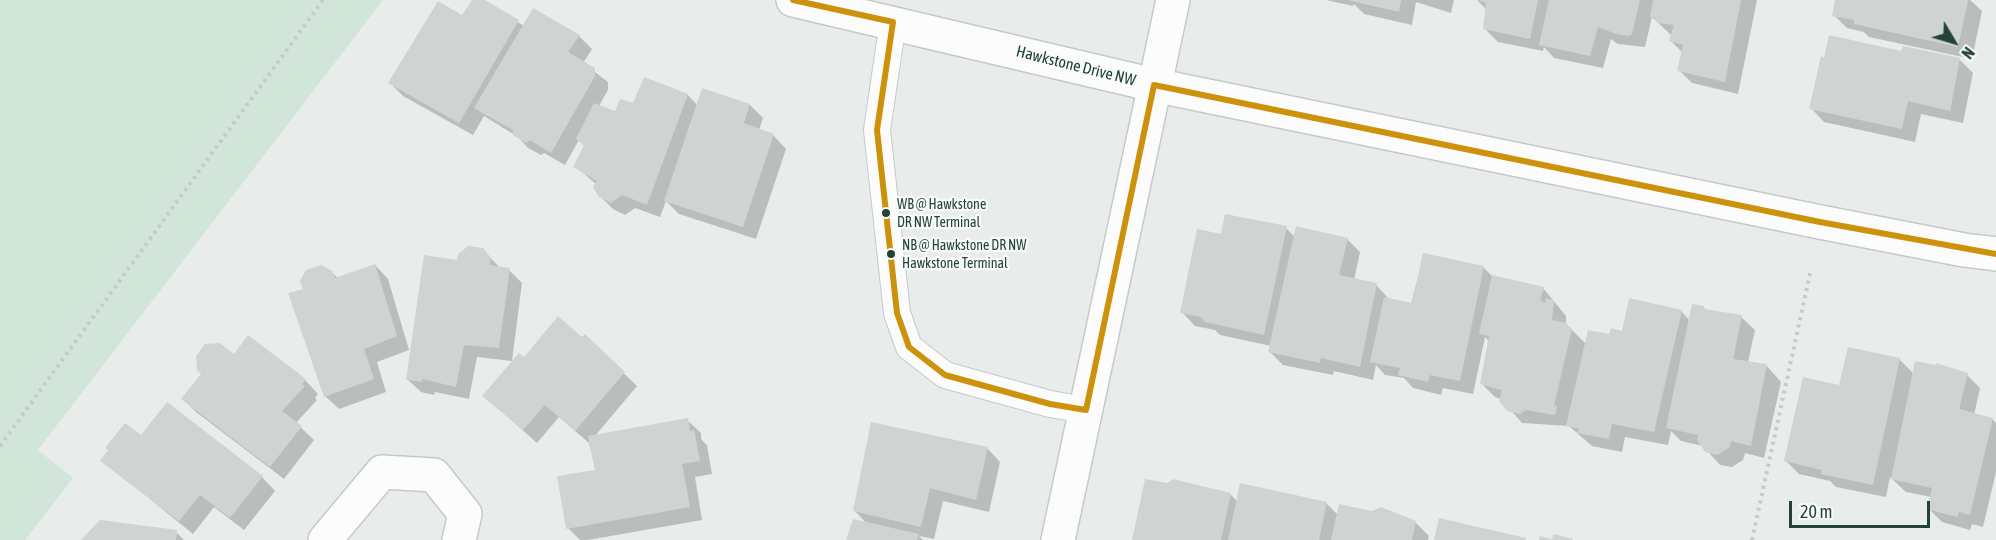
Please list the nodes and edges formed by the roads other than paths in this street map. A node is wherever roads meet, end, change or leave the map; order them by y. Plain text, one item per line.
1 (793, 0) edge
2 (1173, 0) edge
3 (893, 22) junction
4 (1154, 85) junction
5 (1996, 254) edge
6 (1086, 410) junction
7 (325, 540) edge
8 (459, 540) edge
9 (1058, 540) edge

1 - 3 street, Hawkstone Drive NW
2 - 4 street
3 - 4 street, Hawkstone Drive NW
3 - 6 lane
4 - 5 street, Hawkstone Drive NW
4 - 6 street
6 - 9 street
7 - 8 street

